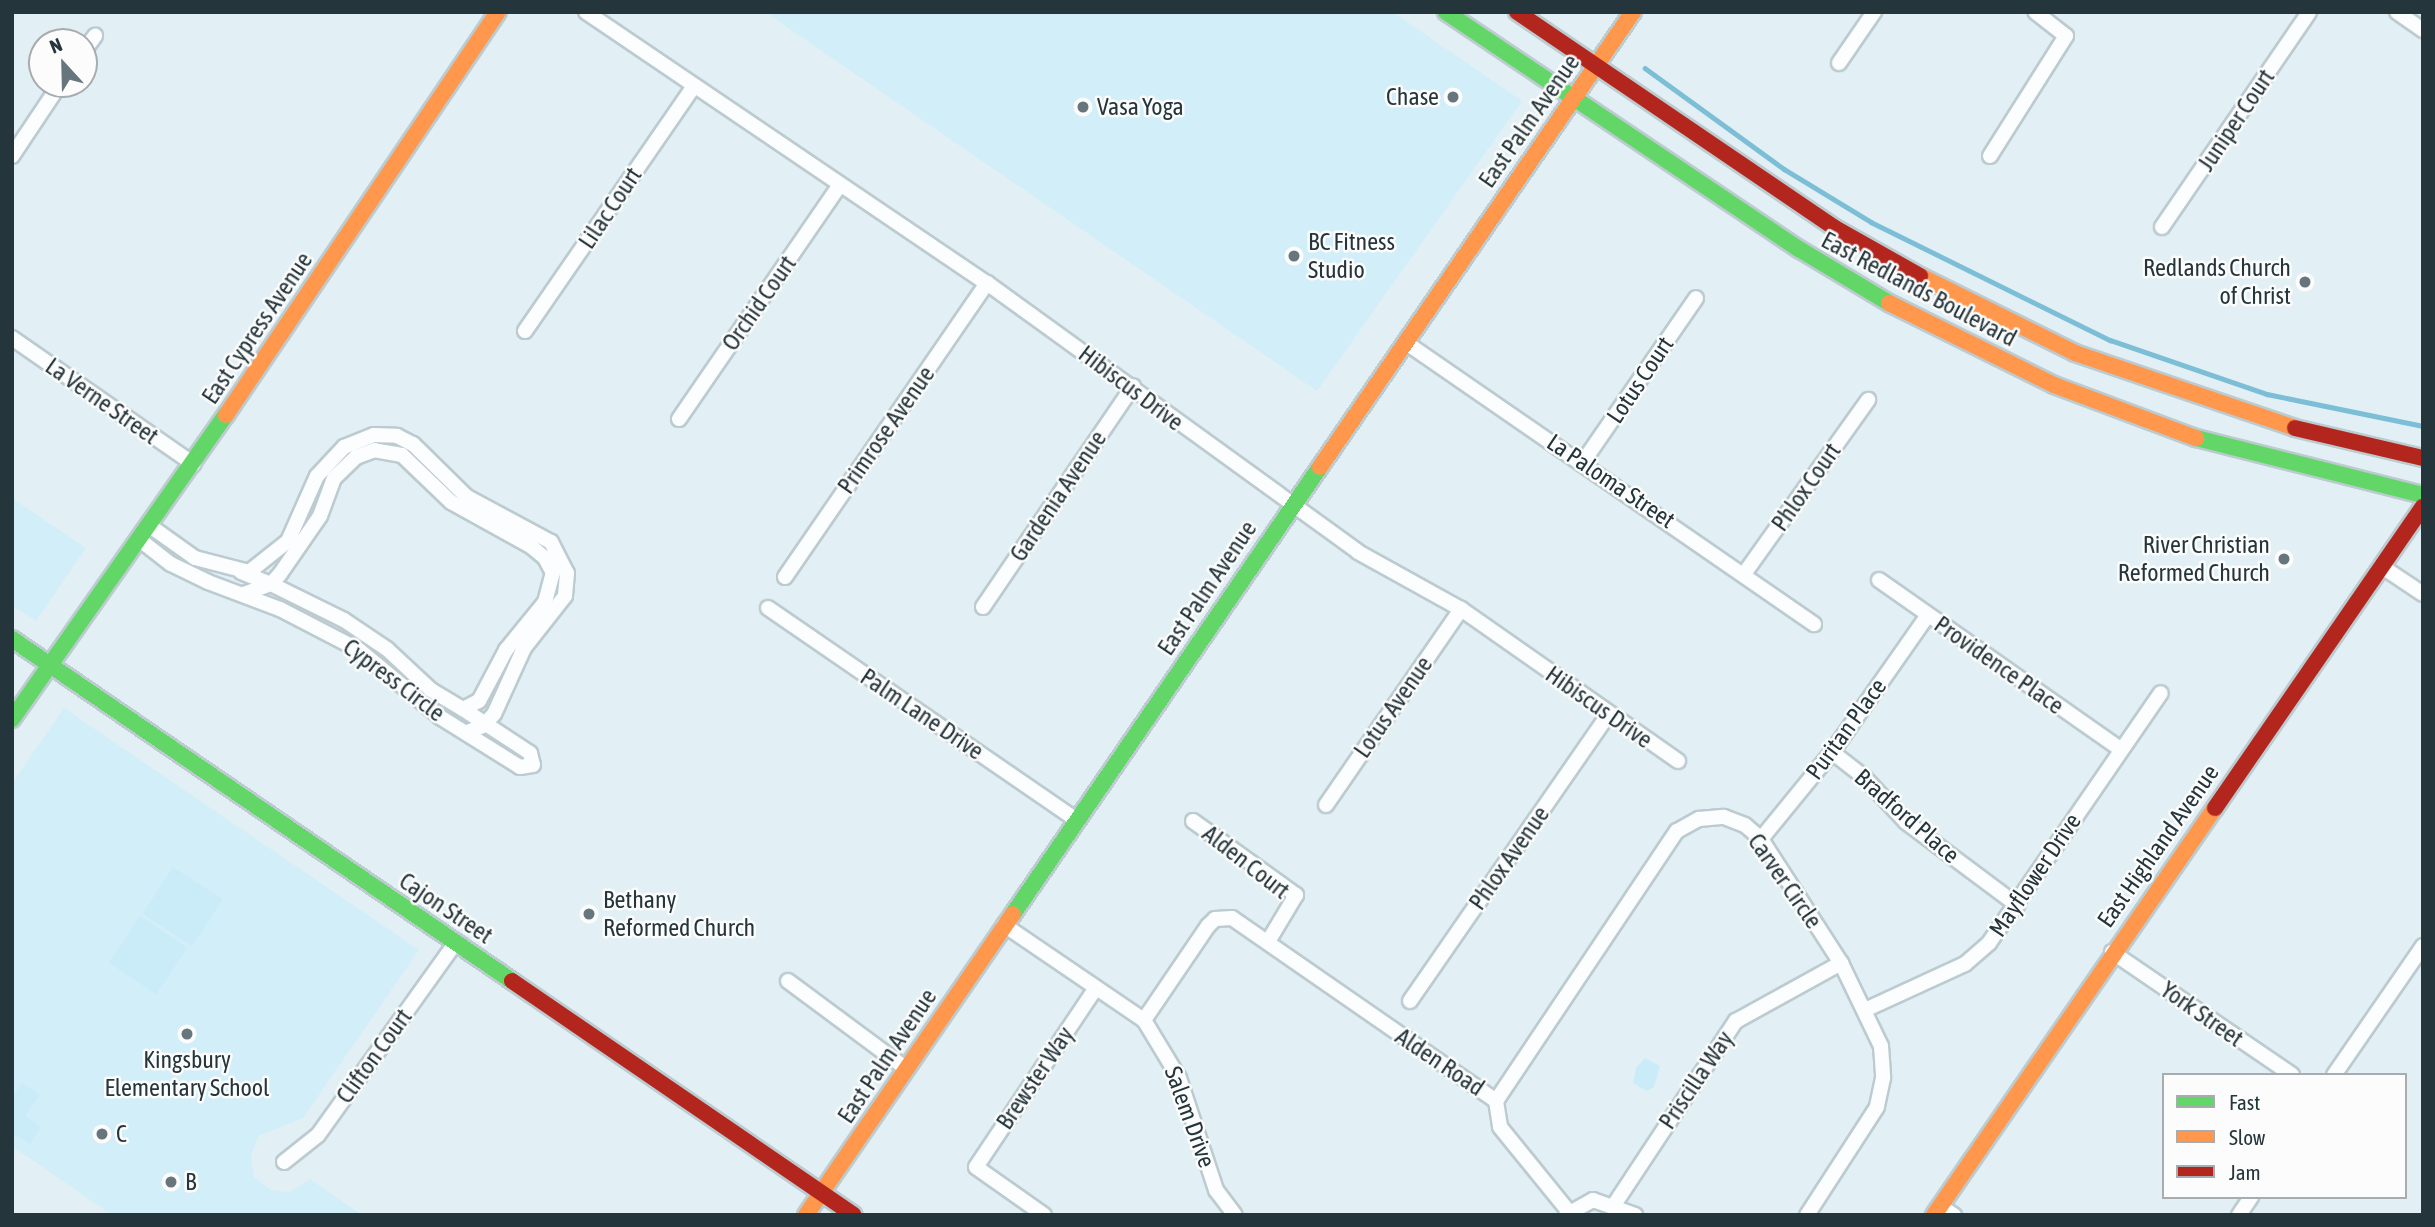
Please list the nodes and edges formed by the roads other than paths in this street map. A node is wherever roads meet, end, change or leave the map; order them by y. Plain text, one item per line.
1 (498, 12) edge
2 (586, 12) edge
3 (1446, 12) edge
4 (1517, 12) edge
5 (1633, 12) edge
6 (1874, 12) edge
7 (2035, 12) edge
8 (2309, 12) edge
9 (2397, 12) edge
10 (2423, 30) edge
11 (1839, 63) dead end
12 (1595, 66) junction
13 (694, 86) junction
14 (51, 98) edge
15 (1571, 98) junction
16 (12, 156) edge
17 (1990, 156) dead end
18 (839, 186) junction
19 (2162, 227) dead end
20 (987, 283) junction
21 (1696, 298) dead end
22 (525, 331) dead end
23 (12, 338) edge
24 (1405, 342) junction
25 (1133, 386) junction
26 (1868, 400) dead end
27 (678, 419) dead end
28 (2423, 458) edge
29 (1583, 462) junction
30 (193, 464) junction
31 (2423, 495) edge
32 (1292, 505) junction
33 (2423, 507) edge
34 (150, 526) junction
35 (140, 540) junction
36 (2381, 566) junction
37 (242, 572) junction
38 (1744, 573) junction
39 (785, 577) dead end
40 (1880, 580) dead end
41 (271, 584) junction
42 (243, 594) junction
43 (2423, 594) edge
44 (983, 607) dead end
45 (768, 608) dead end
46 (1461, 609) junction
47 (1928, 615) junction
48 (1814, 624) dead end
49 (12, 639) edge
50 (50, 665) junction
51 (2161, 693) dead end
52 (463, 709) junction
53 (1609, 714) junction
54 (12, 719) edge
55 (486, 723) junction
56 (467, 732) junction
57 (2120, 748) junction
58 (1832, 752) junction
59 (1678, 761) dead end
60 (1325, 805) dead end
61 (1076, 820) junction
62 (1193, 821) dead end
63 (1761, 839) junction
64 (2017, 905) junction
65 (1004, 925) junction
66 (1269, 940) junction
67 (456, 942) junction
68 (2423, 946) edge
69 (2112, 952) junction
70 (1840, 962) junction
71 (788, 981) dead end
72 (1095, 989) junction
73 (1409, 1001) dead end
74 (1867, 1009) junction
75 (1144, 1020) junction
76 (905, 1068) junction
77 (2289, 1073) edge
78 (2335, 1073) edge
79 (1496, 1101) junction
80 (284, 1162) dead end
81 (822, 1192) junction
82 (2250, 1199) edge
83 (1614, 1205) junction
84 (1943, 1212) edge
85 (1568, 1213) edge
86 (806, 1215) edge
87 (854, 1215) edge
88 (1044, 1215) edge
89 (1235, 1215) edge
90 (1635, 1215) edge
91 (1807, 1215) edge
92 (2239, 1215) edge

1 - 30 street, East Cypress Avenue
2 - 13 street, Hibiscus Drive
3 - 15 street, East Redlands Boulevard
4 - 12 street, East Redlands Boulevard
5 - 12 street, East Palm Avenue
6 - 11 street
7 - 17 street
8 - 19 street, Juniper Court
9 - 10 street
12 - 15 street, East Palm Avenue
12 - 28 street, East Redlands Boulevard
13 - 18 street, Hibiscus Drive
13 - 22 street, Lilac Court
14 - 16 street
15 - 24 street, East Palm Avenue
15 - 31 street, East Redlands Boulevard
18 - 20 street, Hibiscus Drive
18 - 27 street, Orchid Court
20 - 25 street, Hibiscus Drive
20 - 39 street, Primrose Avenue
21 - 29 street, Lotus Court
23 - 30 street, La Verne Street
24 - 29 street, La Paloma Street
24 - 32 street, East Palm Avenue
25 - 32 street, Hibiscus Drive
25 - 44 street, Gardenia Avenue
26 - 38 street, Phlox Court
29 - 38 street, La Paloma Street
30 - 34 street, East Cypress Avenue
32 - 46 street, Hibiscus Drive
32 - 61 street, East Palm Avenue
33 - 36 street, East Highland Avenue
34 - 35 street, East Cypress Avenue
34 - 37 street, Cypress Circle
35 - 42 street, Cypress Circle
35 - 50 street, East Cypress Avenue
36 - 43 street
36 - 69 street, East Highland Avenue
37 - 41 street, Cypress Circle
37 - 55 street
38 - 48 street, La Paloma Street
40 - 47 street, Providence Place
41 - 42 street
41 - 52 street, Cypress Circle
41 - 52 street, Cypress Circle
42 - 56 street, Cypress Circle
45 - 61 street, Palm Lane Drive
46 - 53 street, Hibiscus Drive
46 - 60 street, Lotus Avenue
47 - 57 street, Providence Place
47 - 58 street, Puritan Place
49 - 50 street, Cajon Street
50 - 54 street, East Cypress Avenue
50 - 67 street, Cajon Street
51 - 57 street, Mayflower Drive
52 - 55 street, Cypress Circle
53 - 59 street, Hibiscus Drive
53 - 73 street, Phlox Avenue
55 - 56 street, Cypress Circle
55 - 56 street, Cypress Circle
57 - 64 street, Mayflower Drive
58 - 63 street, Puritan Place
58 - 64 street, Bradford Place
61 - 65 street, East Palm Avenue
62 - 66 street, Alden Court
63 - 70 street, Carver Circle
63 - 79 street, Carver Circle
64 - 74 street, Mayflower Drive
65 - 72 street
65 - 76 street, East Palm Avenue
66 - 75 street
66 - 79 street, Alden Road
67 - 80 street, Clifton Court
67 - 81 street, Cajon Street
68 - 78 street
69 - 77 street, York Street
69 - 84 street, East Highland Avenue
70 - 74 street, Carver Circle
70 - 83 street, Priscilla Way
71 - 76 street
72 - 75 street
72 - 88 street, Brewster Way
74 - 91 street, Carver Circle
75 - 89 street, Salem Drive
76 - 81 street, East Palm Avenue
79 - 85 street, Alden Road
81 - 86 street, East Palm Avenue
81 - 87 street, Cajon Street
82 - 92 street
83 - 85 street, Alden Road
83 - 90 street

